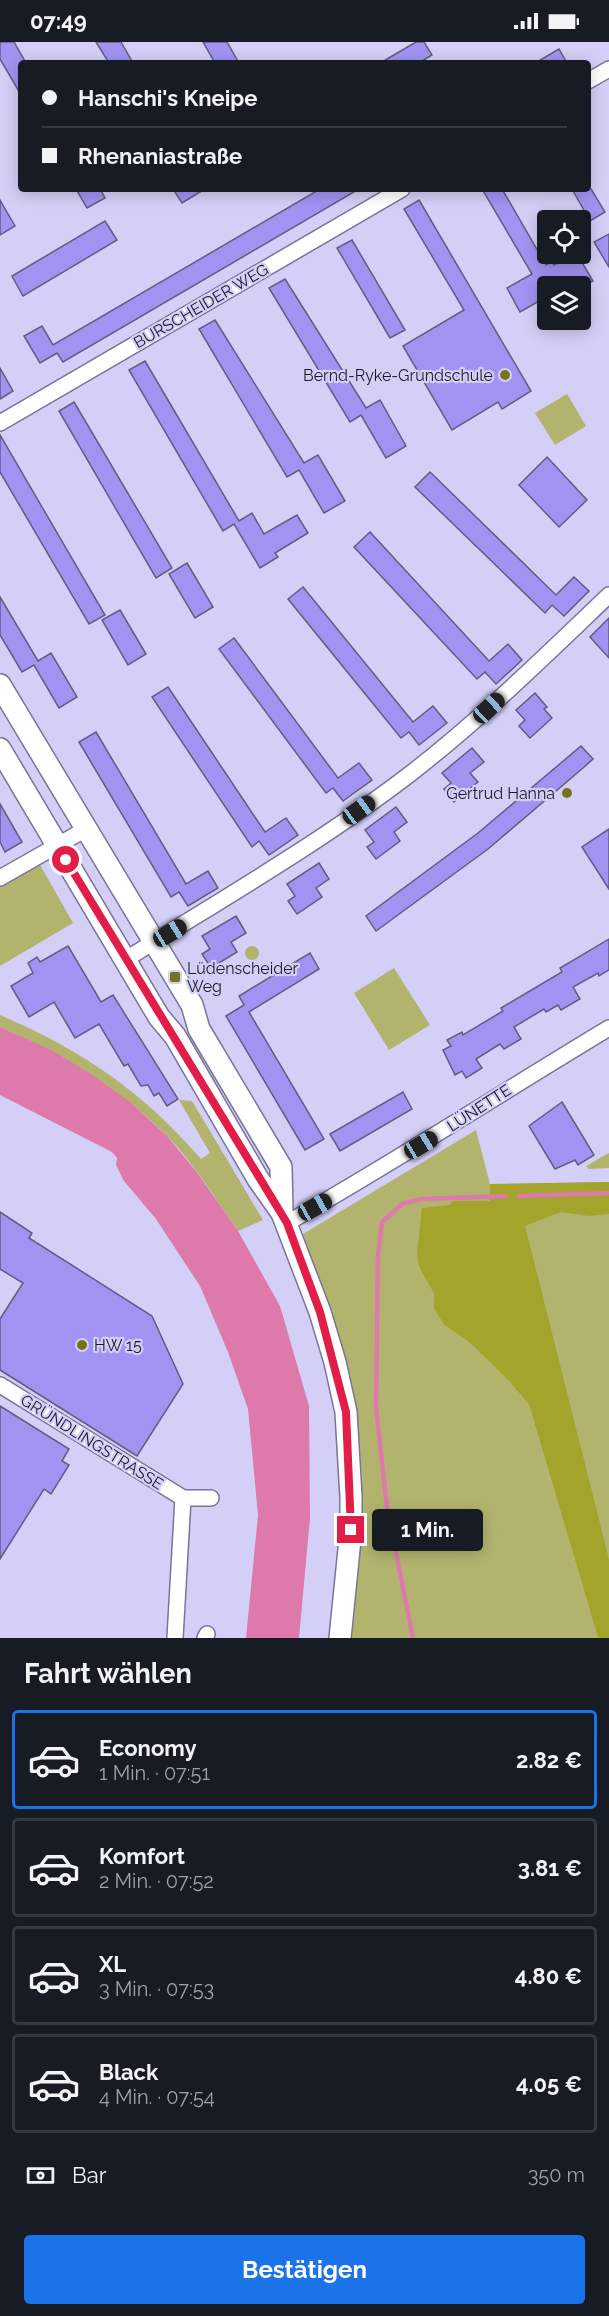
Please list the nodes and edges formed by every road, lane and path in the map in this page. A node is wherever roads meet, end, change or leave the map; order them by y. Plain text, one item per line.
1 (609, 69) edge
2 (591, 79) edge
3 (397, 192) edge
4 (0, 423) edge
5 (609, 595) edge
6 (0, 685) edge
7 (0, 749) edge
8 (86, 830) junction
9 (58, 845) junction
10 (0, 878) edge
11 (153, 943) junction
12 (125, 960) junction
13 (609, 1028) edge
14 (284, 1218) junction
15 (0, 1385) edge
16 (183, 1498) junction
17 (211, 1498) dead end
18 (176, 1638) edge
19 (340, 1638) edge

1 - 2 street
3 - 4 street, BURSCHEIDER WEG
5 - 11 street
6 - 8 street
7 - 9 street
8 - 9 street
8 - 11 street
9 - 10 street
9 - 12 street
11 - 12 street
11 - 14 street
12 - 14 street
13 - 14 street, LÜNETTE
14 - 19 street
15 - 16 street, GRÜNDLINGSTRASSE
16 - 17 street
16 - 18 street

